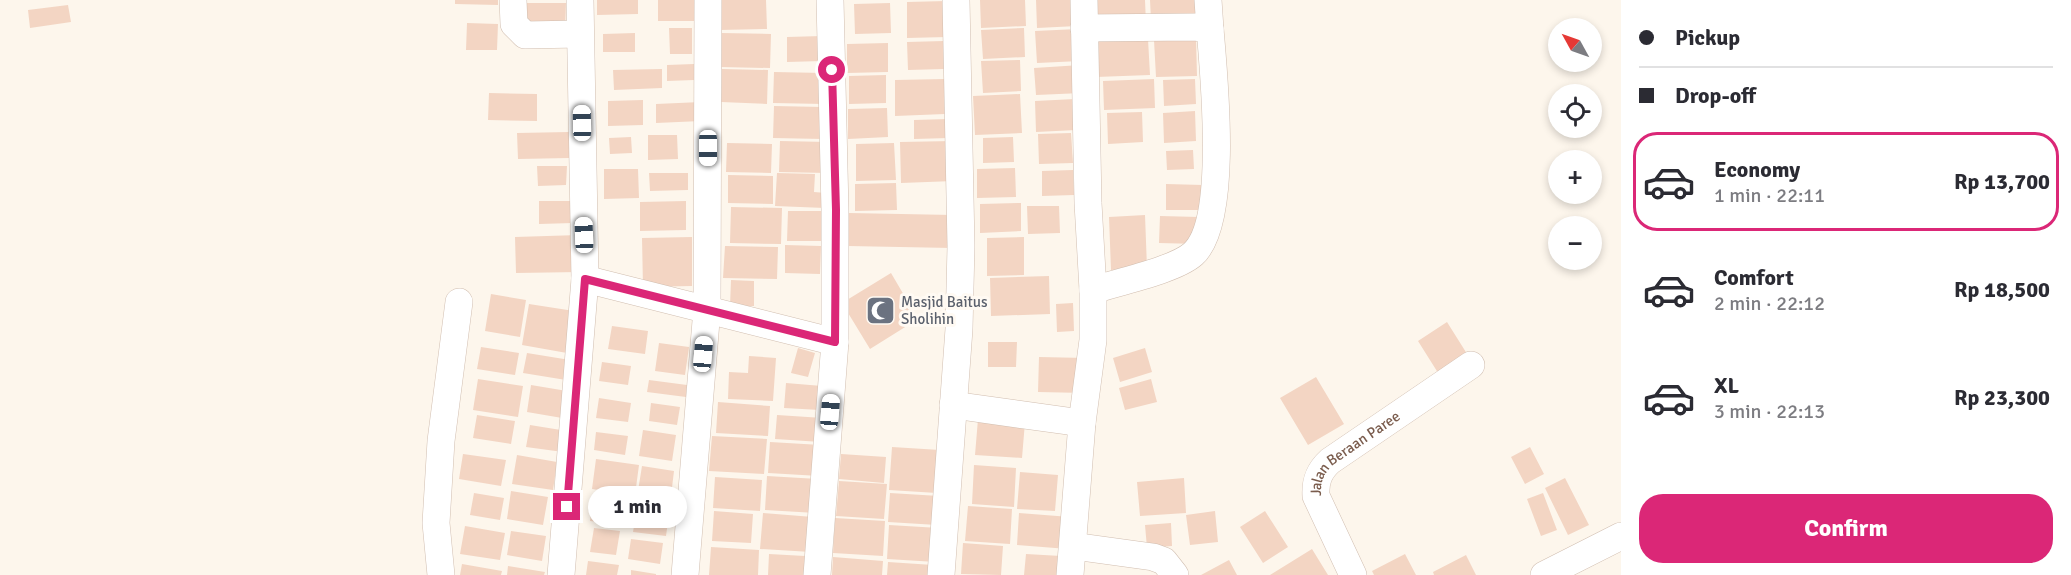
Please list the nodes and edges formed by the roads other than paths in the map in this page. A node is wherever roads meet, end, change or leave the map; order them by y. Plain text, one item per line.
1 (513, 0) edge
2 (580, 0) edge
3 (708, 0) edge
4 (830, 0) edge
5 (956, 0) edge
6 (1084, 0) edge
7 (1208, 0) edge
8 (1084, 28) junction
9 (1210, 29) junction
10 (580, 34) junction
11 (585, 279) junction
12 (1093, 290) junction
13 (459, 302) dead end
14 (707, 309) junction
15 (835, 342) junction
16 (1471, 365) dead end
17 (953, 405) junction
18 (1082, 423) junction
19 (1621, 536) edge
20 (1073, 546) junction
21 (1582, 567) edge
22 (441, 575) edge
23 (561, 575) edge
24 (685, 575) edge
25 (817, 575) edge
26 (941, 575) edge
27 (1070, 575) edge
28 (1174, 575) edge
29 (1353, 575) edge
30 (1544, 575) edge

1 - 10 street
2 - 10 street
3 - 14 street
4 - 15 street
5 - 17 street
6 - 8 street
7 - 9 street
8 - 9 street
8 - 12 street
9 - 12 street
10 - 11 street
11 - 14 street
11 - 23 street
12 - 18 street
13 - 22 street
14 - 15 street
14 - 24 street
15 - 25 street
16 - 29 street, Jalan Beraan Paree
17 - 18 street
17 - 26 street
18 - 20 street
19 - 21 street
20 - 27 street
20 - 28 street
21 - 30 street

